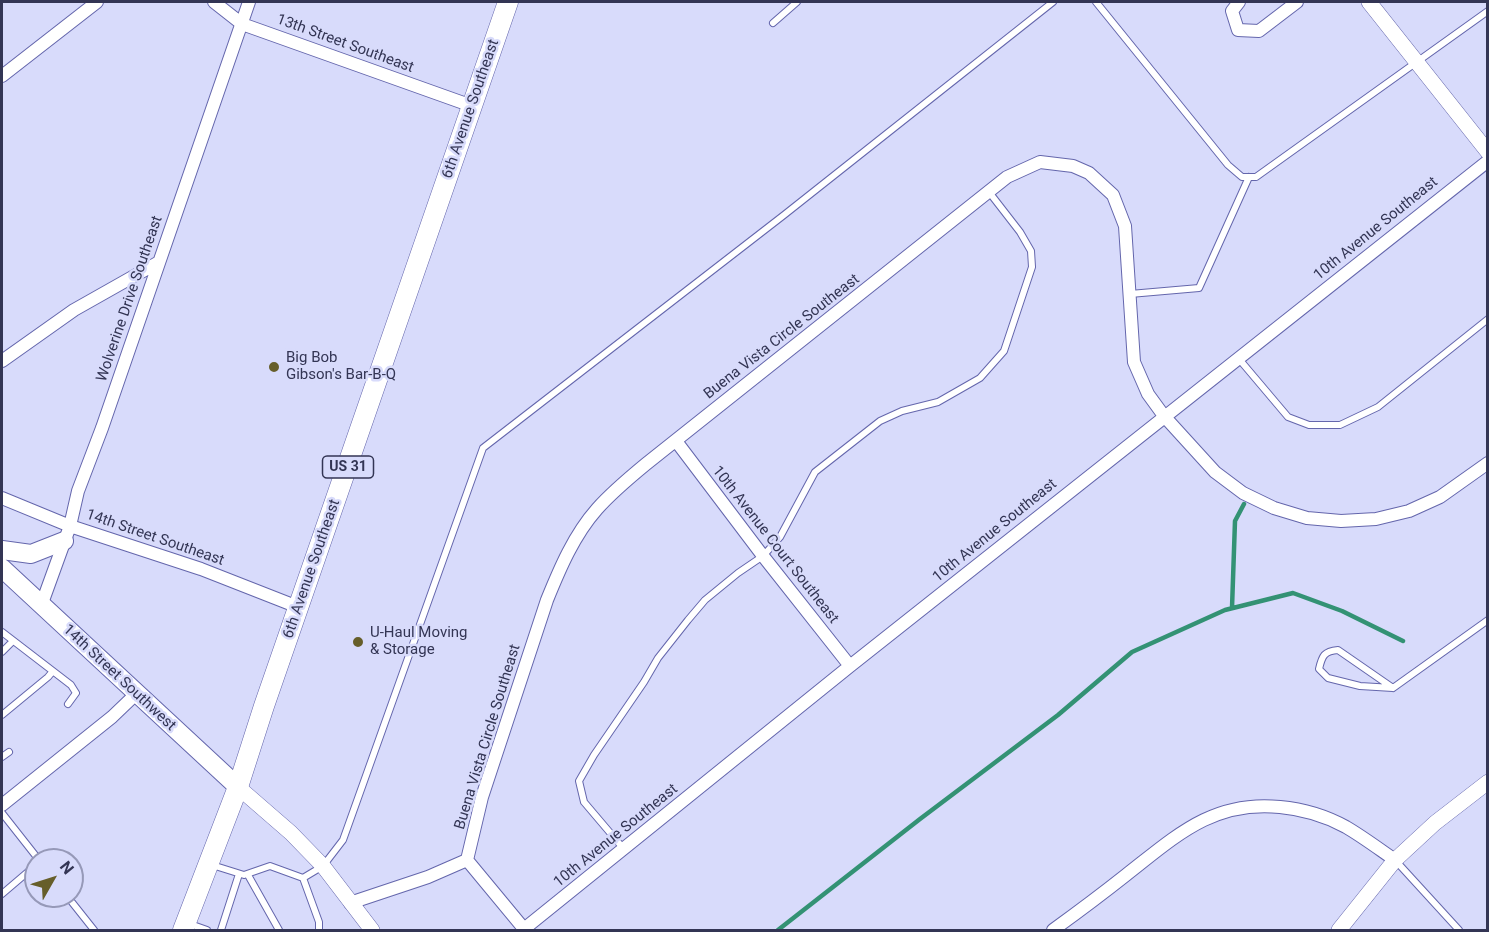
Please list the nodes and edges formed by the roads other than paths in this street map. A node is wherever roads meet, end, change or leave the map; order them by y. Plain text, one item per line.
1 (97, 2) edge
2 (214, 2) edge
3 (249, 2) edge
4 (508, 2) edge
5 (797, 2) edge
6 (1053, 2) edge
7 (1096, 2) edge
8 (1239, 2) edge
9 (1297, 2) edge
10 (1369, 2) edge
11 (1488, 11) edge
12 (773, 23) dead end
13 (242, 24) junction
14 (1417, 62) junction
15 (2, 76) edge
16 (472, 106) junction
17 (1488, 152) edge
18 (1488, 161) edge
19 (1249, 177) junction
20 (989, 192) junction
21 (159, 262) junction
22 (1130, 294) junction
23 (1488, 319) edge
24 (1239, 359) junction
25 (2, 361) edge
26 (1164, 416) junction
27 (676, 441) junction
28 (1488, 463) edge
29 (2, 498) edge
30 (67, 533) junction
31 (2, 550) edge
32 (763, 556) junction
33 (2, 568) edge
34 (41, 606) junction
35 (298, 607) junction
36 (1488, 620) edge
37 (2, 632) edge
38 (13, 641) junction
39 (2, 652) edge
40 (850, 666) junction
41 (53, 671) junction
42 (1394, 688) junction
43 (136, 694) junction
44 (69, 704) dead end
45 (2, 715) edge
46 (9, 752) dead end
47 (2, 757) edge
48 (1488, 782) edge
49 (238, 787) junction
50 (2, 805) edge
51 (2, 813) edge
52 (30, 848) edge
53 (623, 849) junction
54 (467, 860) junction
55 (1395, 861) junction
56 (209, 864) junction
57 (323, 866) junction
58 (239, 874) junction
59 (24, 875) edge
60 (248, 875) junction
61 (303, 878) junction
62 (2, 894) edge
63 (350, 903) junction
64 (77, 908) edge
65 (185, 927) edge
66 (94, 930) edge
67 (207, 930) edge
68 (221, 930) edge
69 (279, 930) edge
70 (319, 930) edge
71 (369, 930) edge
72 (525, 930) edge
73 (1053, 930) edge
74 (1339, 930) edge
75 (1459, 930) edge

1 - 15 street
2 - 13 street, 13th Street Southeast
3 - 13 street, Wolverine Drive Southeast
4 - 16 main road, 6th Avenue Southeast / US 31
5 - 12 lane
6 - 57 lane
7 - 19 lane
8 - 9 street
10 - 14 street
11 - 14 lane
13 - 16 street, 13th Street Southeast
13 - 21 street, Wolverine Drive Southeast
14 - 17 street
14 - 19 lane
16 - 35 main road, 6th Avenue Southeast / US 31
18 - 24 street, 10th Avenue Southeast
19 - 22 lane
20 - 22 street, Buena Vista Circle Southeast
20 - 27 street, Buena Vista Circle Southeast
20 - 32 lane
21 - 25 street
21 - 30 street, Wolverine Drive Southeast
22 - 26 street, Buena Vista Circle Southeast
23 - 24 lane
24 - 26 street, 10th Avenue Southeast
26 - 28 street, Buena Vista Circle Southeast
26 - 40 street, 10th Avenue Southeast
27 - 32 street, 10th Avenue Court Southeast
27 - 54 street, Buena Vista Circle Southeast
29 - 30 street, 14th Street Southeast
30 - 31 main road
30 - 34 street, Wolverine Drive Southeast
30 - 35 street, 14th Street Southeast
32 - 40 street, 10th Avenue Court Southeast
32 - 53 lane
33 - 34 main road, 14th Street Southwest
34 - 43 main road, 14th Street Southwest
35 - 49 main road, 6th Avenue Southeast / US 31
36 - 42 lane
37 - 38 lane
38 - 39 lane
38 - 41 lane
40 - 53 street, 10th Avenue Southeast
41 - 44 lane
41 - 45 lane
42 - 42 lane
43 - 49 main road, 14th Street Southwest
43 - 50 street
46 - 47 lane
48 - 55 street
49 - 56 main road, 6th Avenue Southeast / US 31
49 - 57 street
51 - 52 lane
53 - 72 street, 10th Avenue Southeast
54 - 63 street
54 - 72 street
55 - 73 street
55 - 74 street
55 - 75 lane
56 - 58 lane
56 - 65 main road, 6th Avenue Southeast / US 31
57 - 61 lane
57 - 63 street
58 - 60 lane
58 - 68 lane
59 - 62 lane
60 - 61 lane
60 - 69 lane
61 - 70 lane
63 - 71 street
64 - 66 lane
65 - 67 lane

